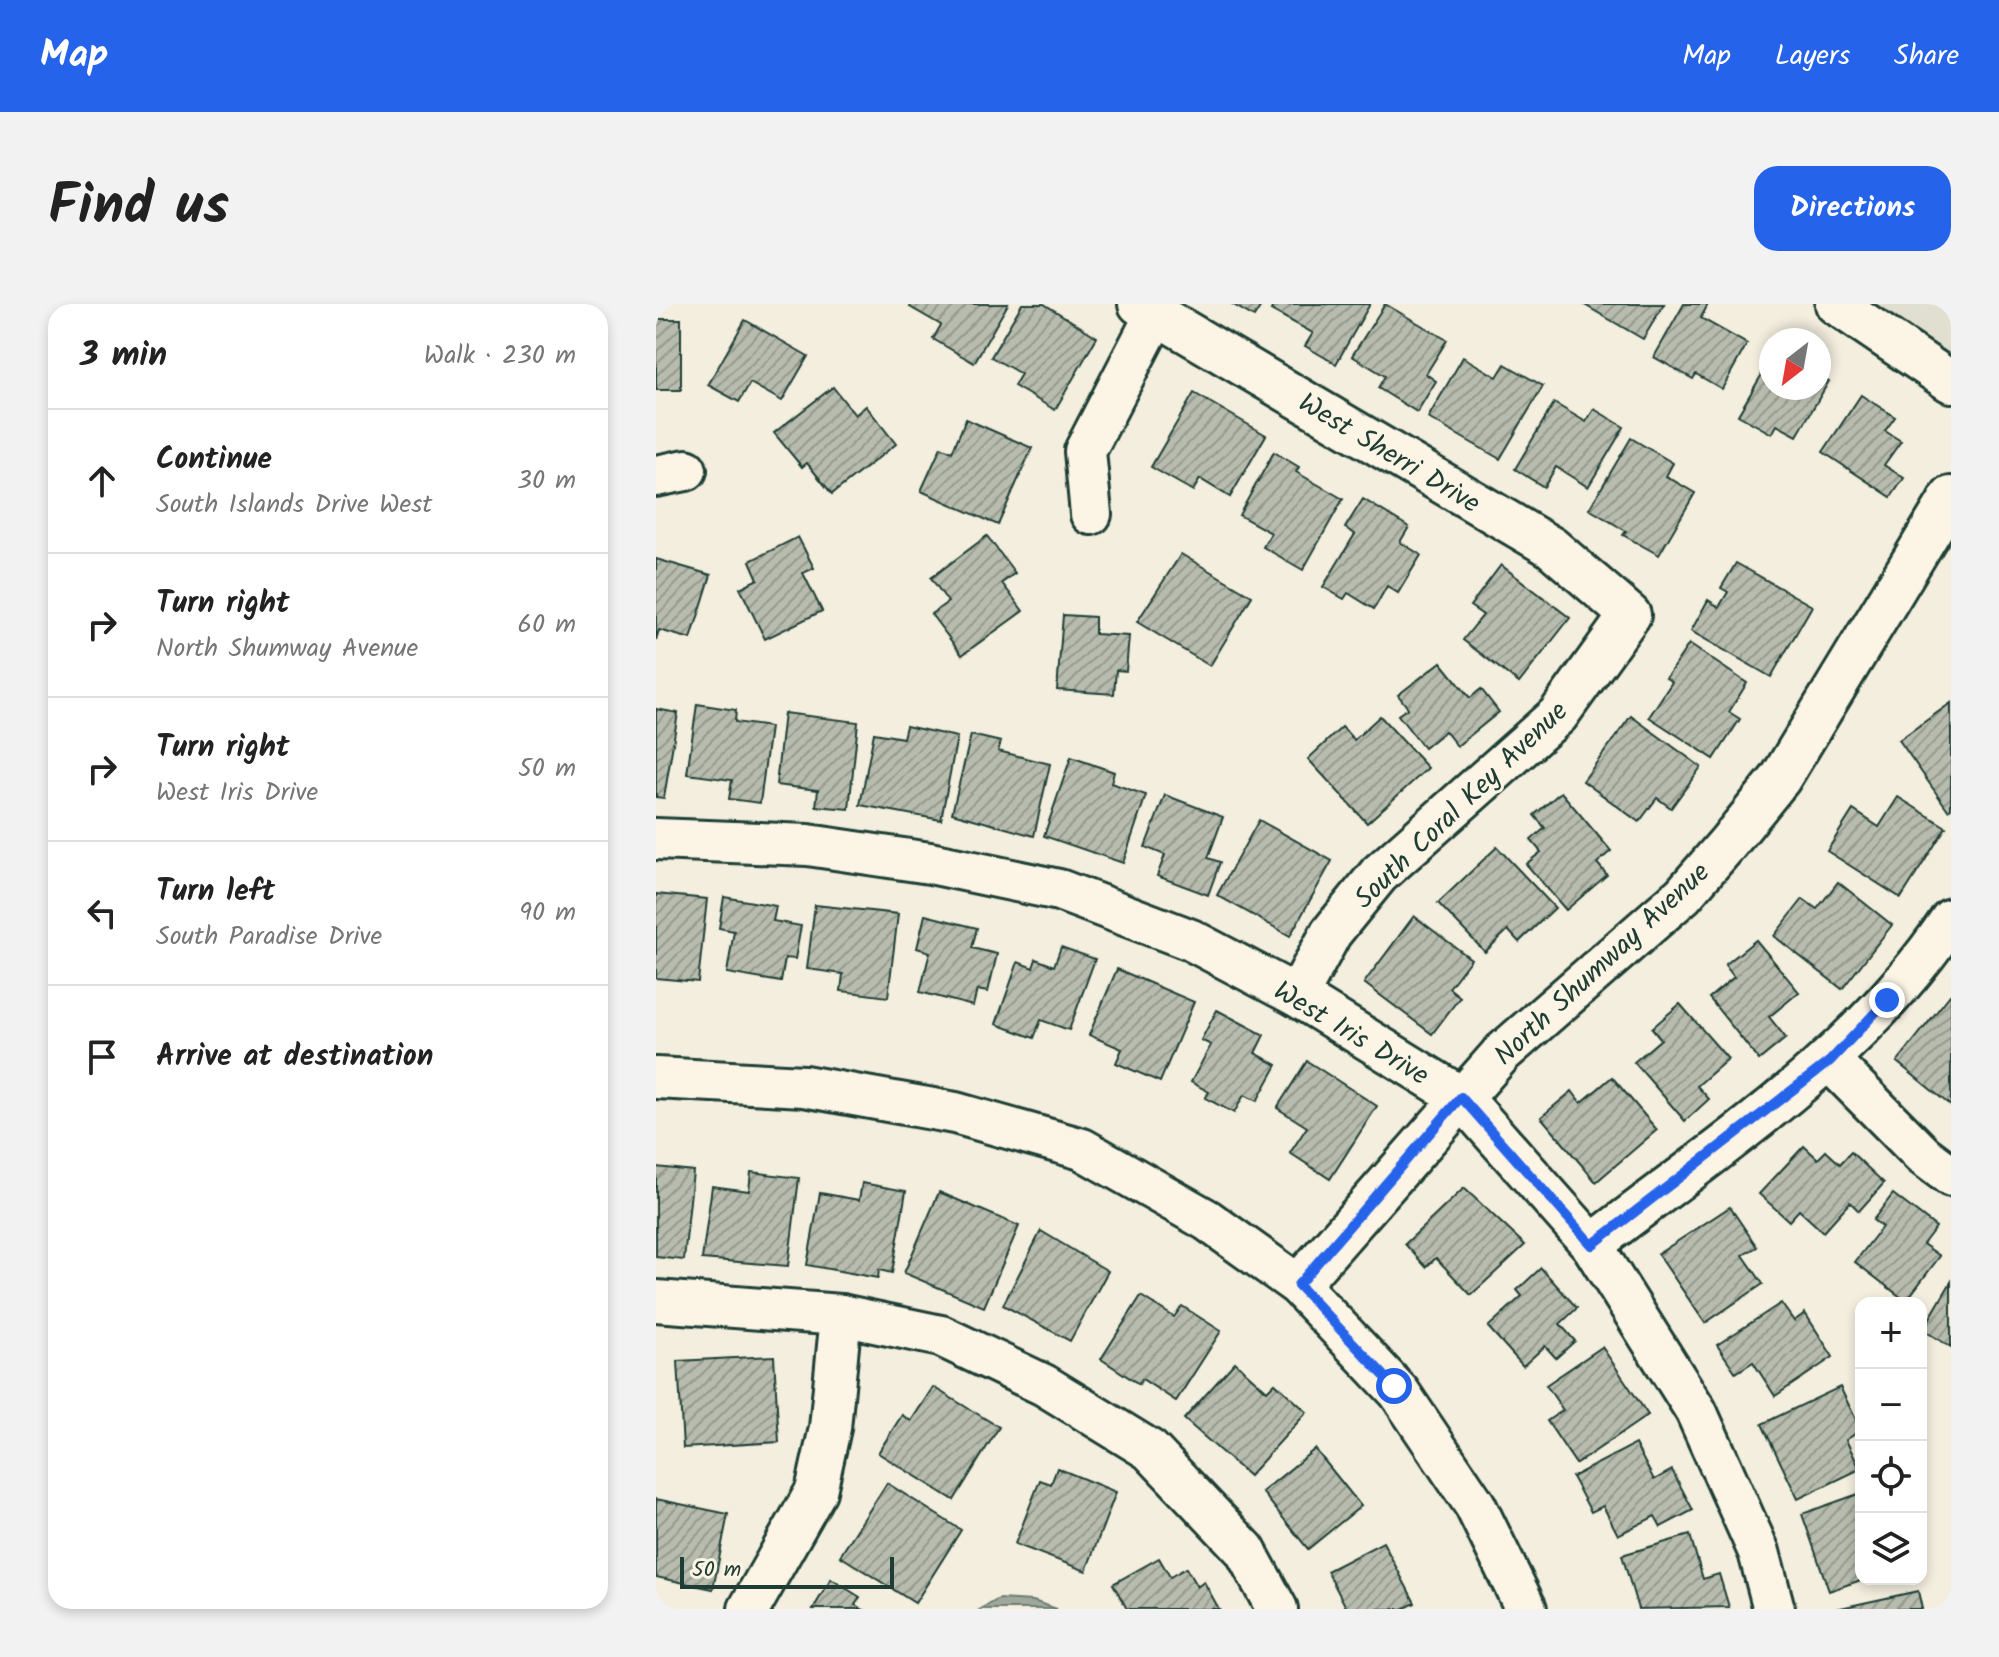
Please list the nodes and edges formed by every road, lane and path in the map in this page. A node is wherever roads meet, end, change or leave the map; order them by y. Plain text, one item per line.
1 (1836, 304) edge
2 (1147, 309) edge
3 (1951, 382) edge
4 (1951, 497) edge
5 (1091, 514) dead end
6 (1630, 615) joint
7 (656, 839) edge
8 (1951, 919) edge
9 (1297, 996) junction
10 (1830, 1061) junction
11 (656, 1078) edge
12 (1461, 1097) junction
13 (1951, 1176) edge
14 (1592, 1245) junction
15 (1298, 1285) junction
16 (656, 1301) edge
17 (841, 1315) junction
18 (749, 1609) edge
19 (1277, 1609) edge
20 (1526, 1609) edge
21 (1774, 1609) edge

1 - 3 street
2 - 5 street
2 - 6 street, West Sherri Drive
4 - 12 street, North Shumway Avenue
6 - 9 street, South Coral Key Avenue
7 - 9 street, West Iris Drive
8 - 10 street
9 - 12 street, West Iris Drive
10 - 13 street
10 - 14 street
11 - 15 street
12 - 14 street, West Iris Drive
12 - 15 street, North Shumway Avenue
14 - 21 street, West Iris Drive
15 - 20 street
16 - 17 street
17 - 18 street
17 - 19 street

